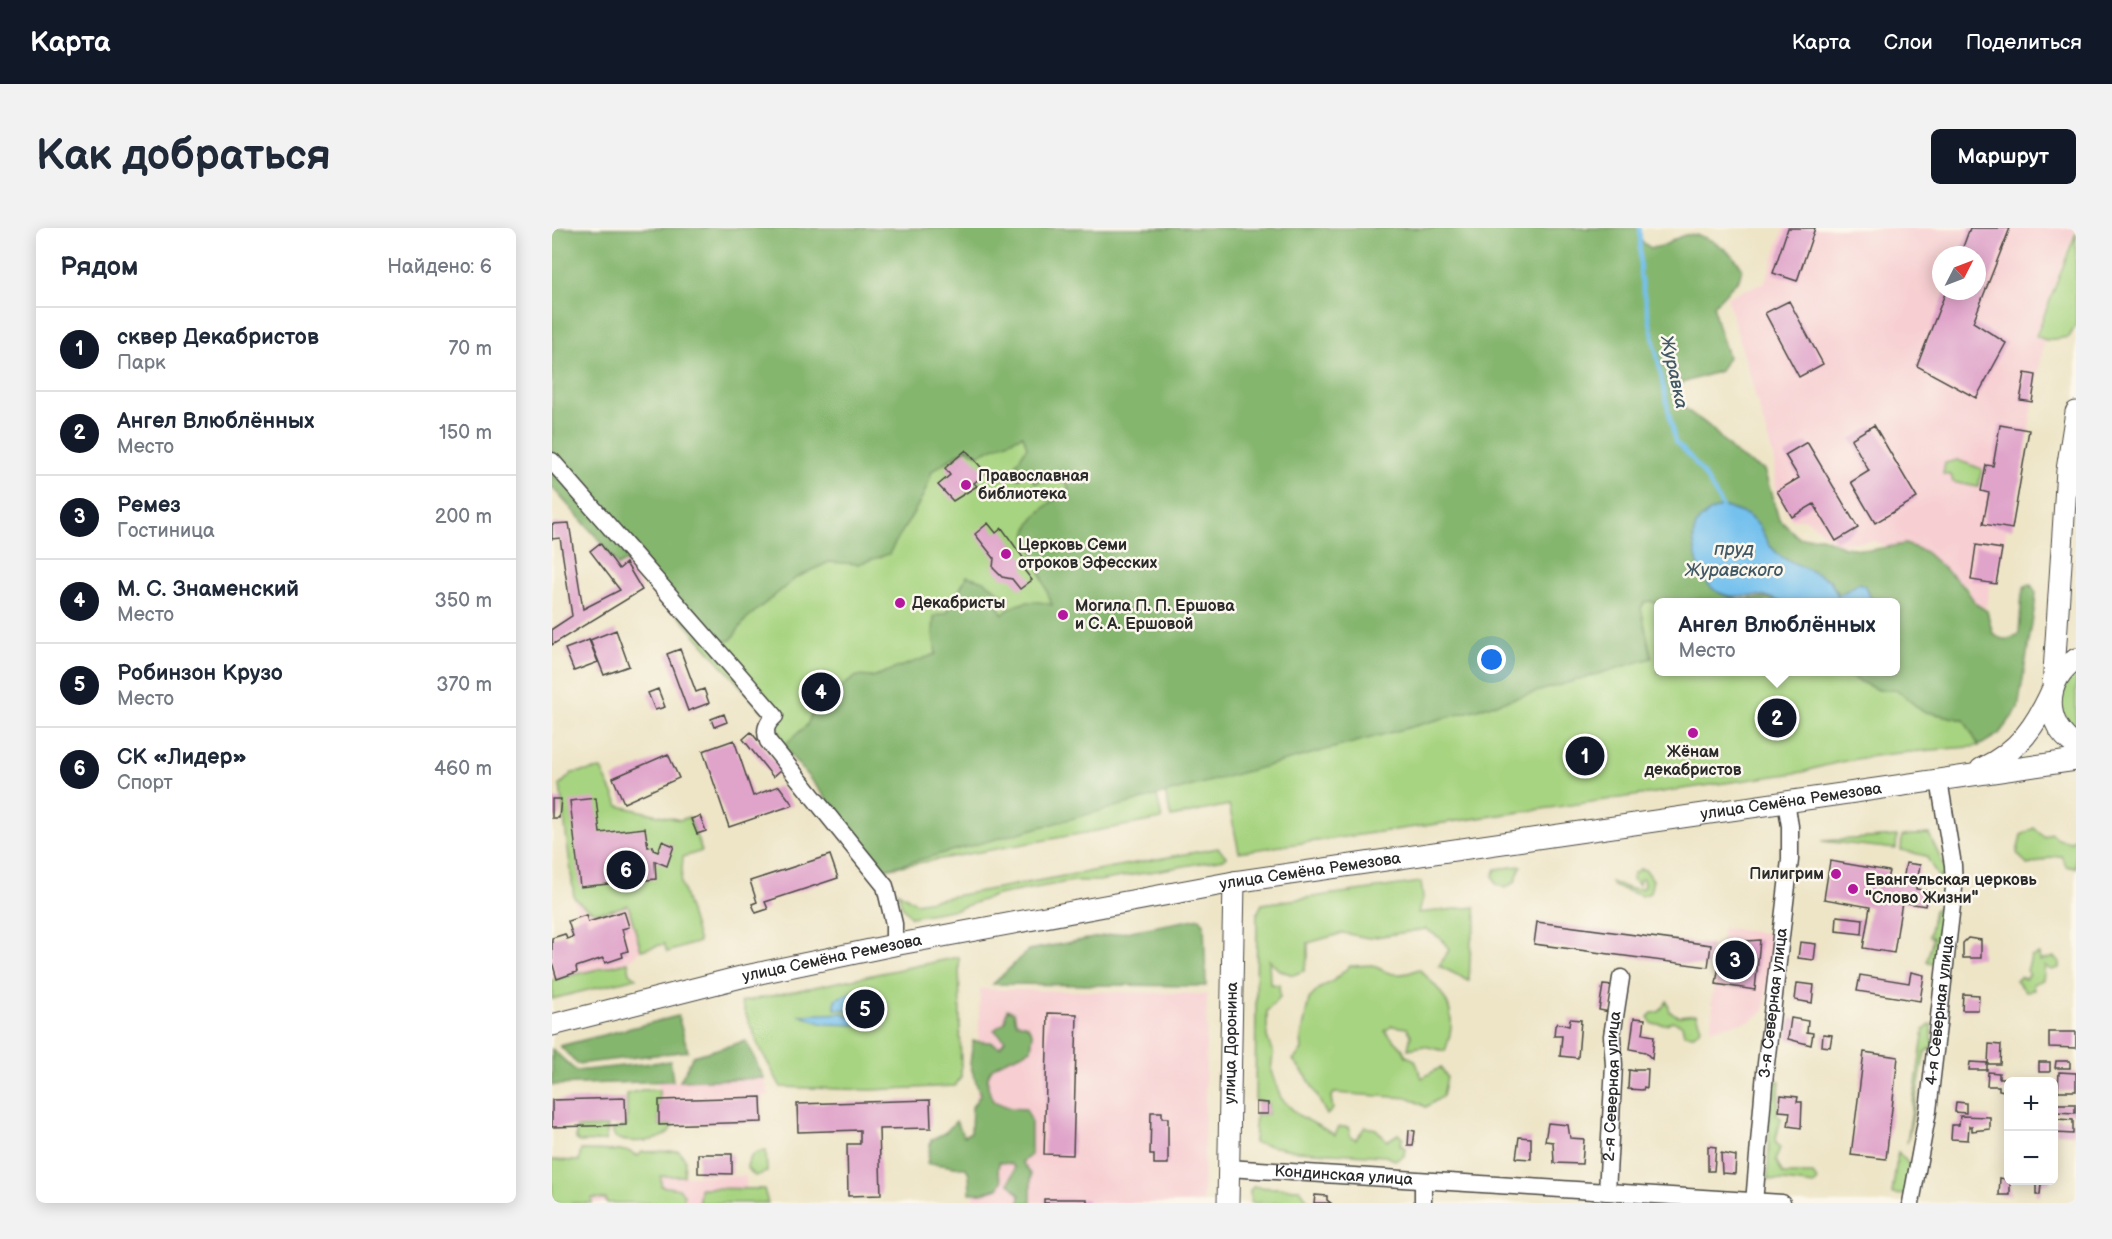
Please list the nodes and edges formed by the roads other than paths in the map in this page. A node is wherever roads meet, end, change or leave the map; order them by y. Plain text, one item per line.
1 (2076, 412) edge
2 (552, 461) edge
3 (2076, 659) edge
4 (2053, 688) junction
5 (2076, 746) edge
6 (2076, 760) edge
7 (1946, 779) junction
8 (1786, 802) junction
9 (1234, 882) junction
10 (894, 945) junction
11 (1621, 978) dead end
12 (552, 1025) edge
13 (1228, 1168) junction
14 (1423, 1181) junction
15 (1607, 1192) junction
16 (1754, 1202) edge
17 (1228, 1203) edge
18 (1423, 1203) edge
19 (1782, 1203) edge
20 (1911, 1203) edge

1 - 4 main road
2 - 10 street
3 - 4 main road
4 - 5 main road
4 - 7 main road
6 - 7 main road, улица Семёна Ремезова
7 - 8 main road, улица Семёна Ремезова
7 - 20 street, 4-я Северная улица
8 - 9 main road, улица Семёна Ремезова
8 - 16 street, 3-я Северная улица
9 - 10 main road, улица Семёна Ремезова
9 - 13 main road, улица Доронина
10 - 12 main road, улица Семёна Ремезова
11 - 15 street, 2-я Северная улица
13 - 14 street, Кондинская улица
13 - 17 main road, улица Доронина
14 - 15 street, Кондинская улица
14 - 18 street
15 - 16 street, Кондинская улица
16 - 19 street, Кондинская улица

